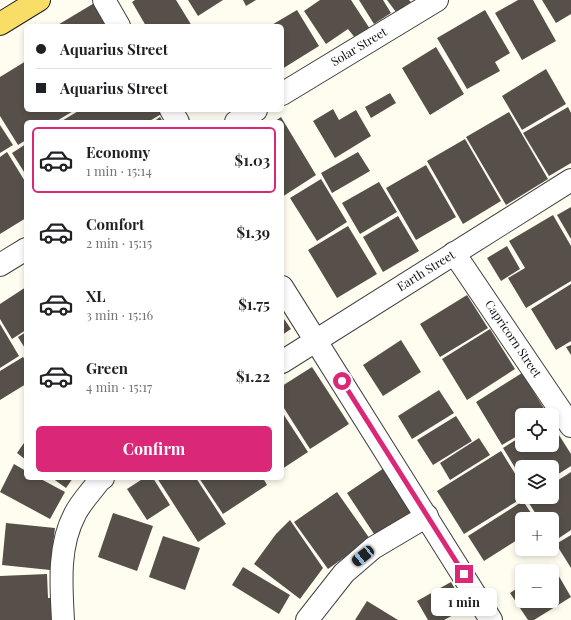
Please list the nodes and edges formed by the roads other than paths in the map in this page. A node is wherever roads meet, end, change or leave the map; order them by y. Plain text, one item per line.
1 (39, 0) edge
2 (104, 0) edge
3 (437, 0) edge
4 (0, 24) edge
5 (118, 24) edge
6 (284, 93) edge
7 (253, 112) edge
8 (239, 120) edge
9 (571, 180) edge
10 (24, 250) edge
11 (454, 253) junction
12 (0, 265) edge
13 (284, 289) edge
14 (316, 340) junction
15 (284, 361) edge
16 (571, 426) edge
17 (101, 480) edge
18 (427, 516) junction
19 (63, 620) edge
20 (307, 620) edge
21 (491, 620) edge

1 - 4 main road
2 - 5 street
3 - 6 street, Solar Street
7 - 8 street
9 - 11 street, Earth Street
10 - 12 street
11 - 14 street, Earth Street
11 - 16 street, Capricorn Street
13 - 14 street
14 - 15 street, Earth Street
14 - 18 street
17 - 19 street
18 - 20 street
18 - 21 street

